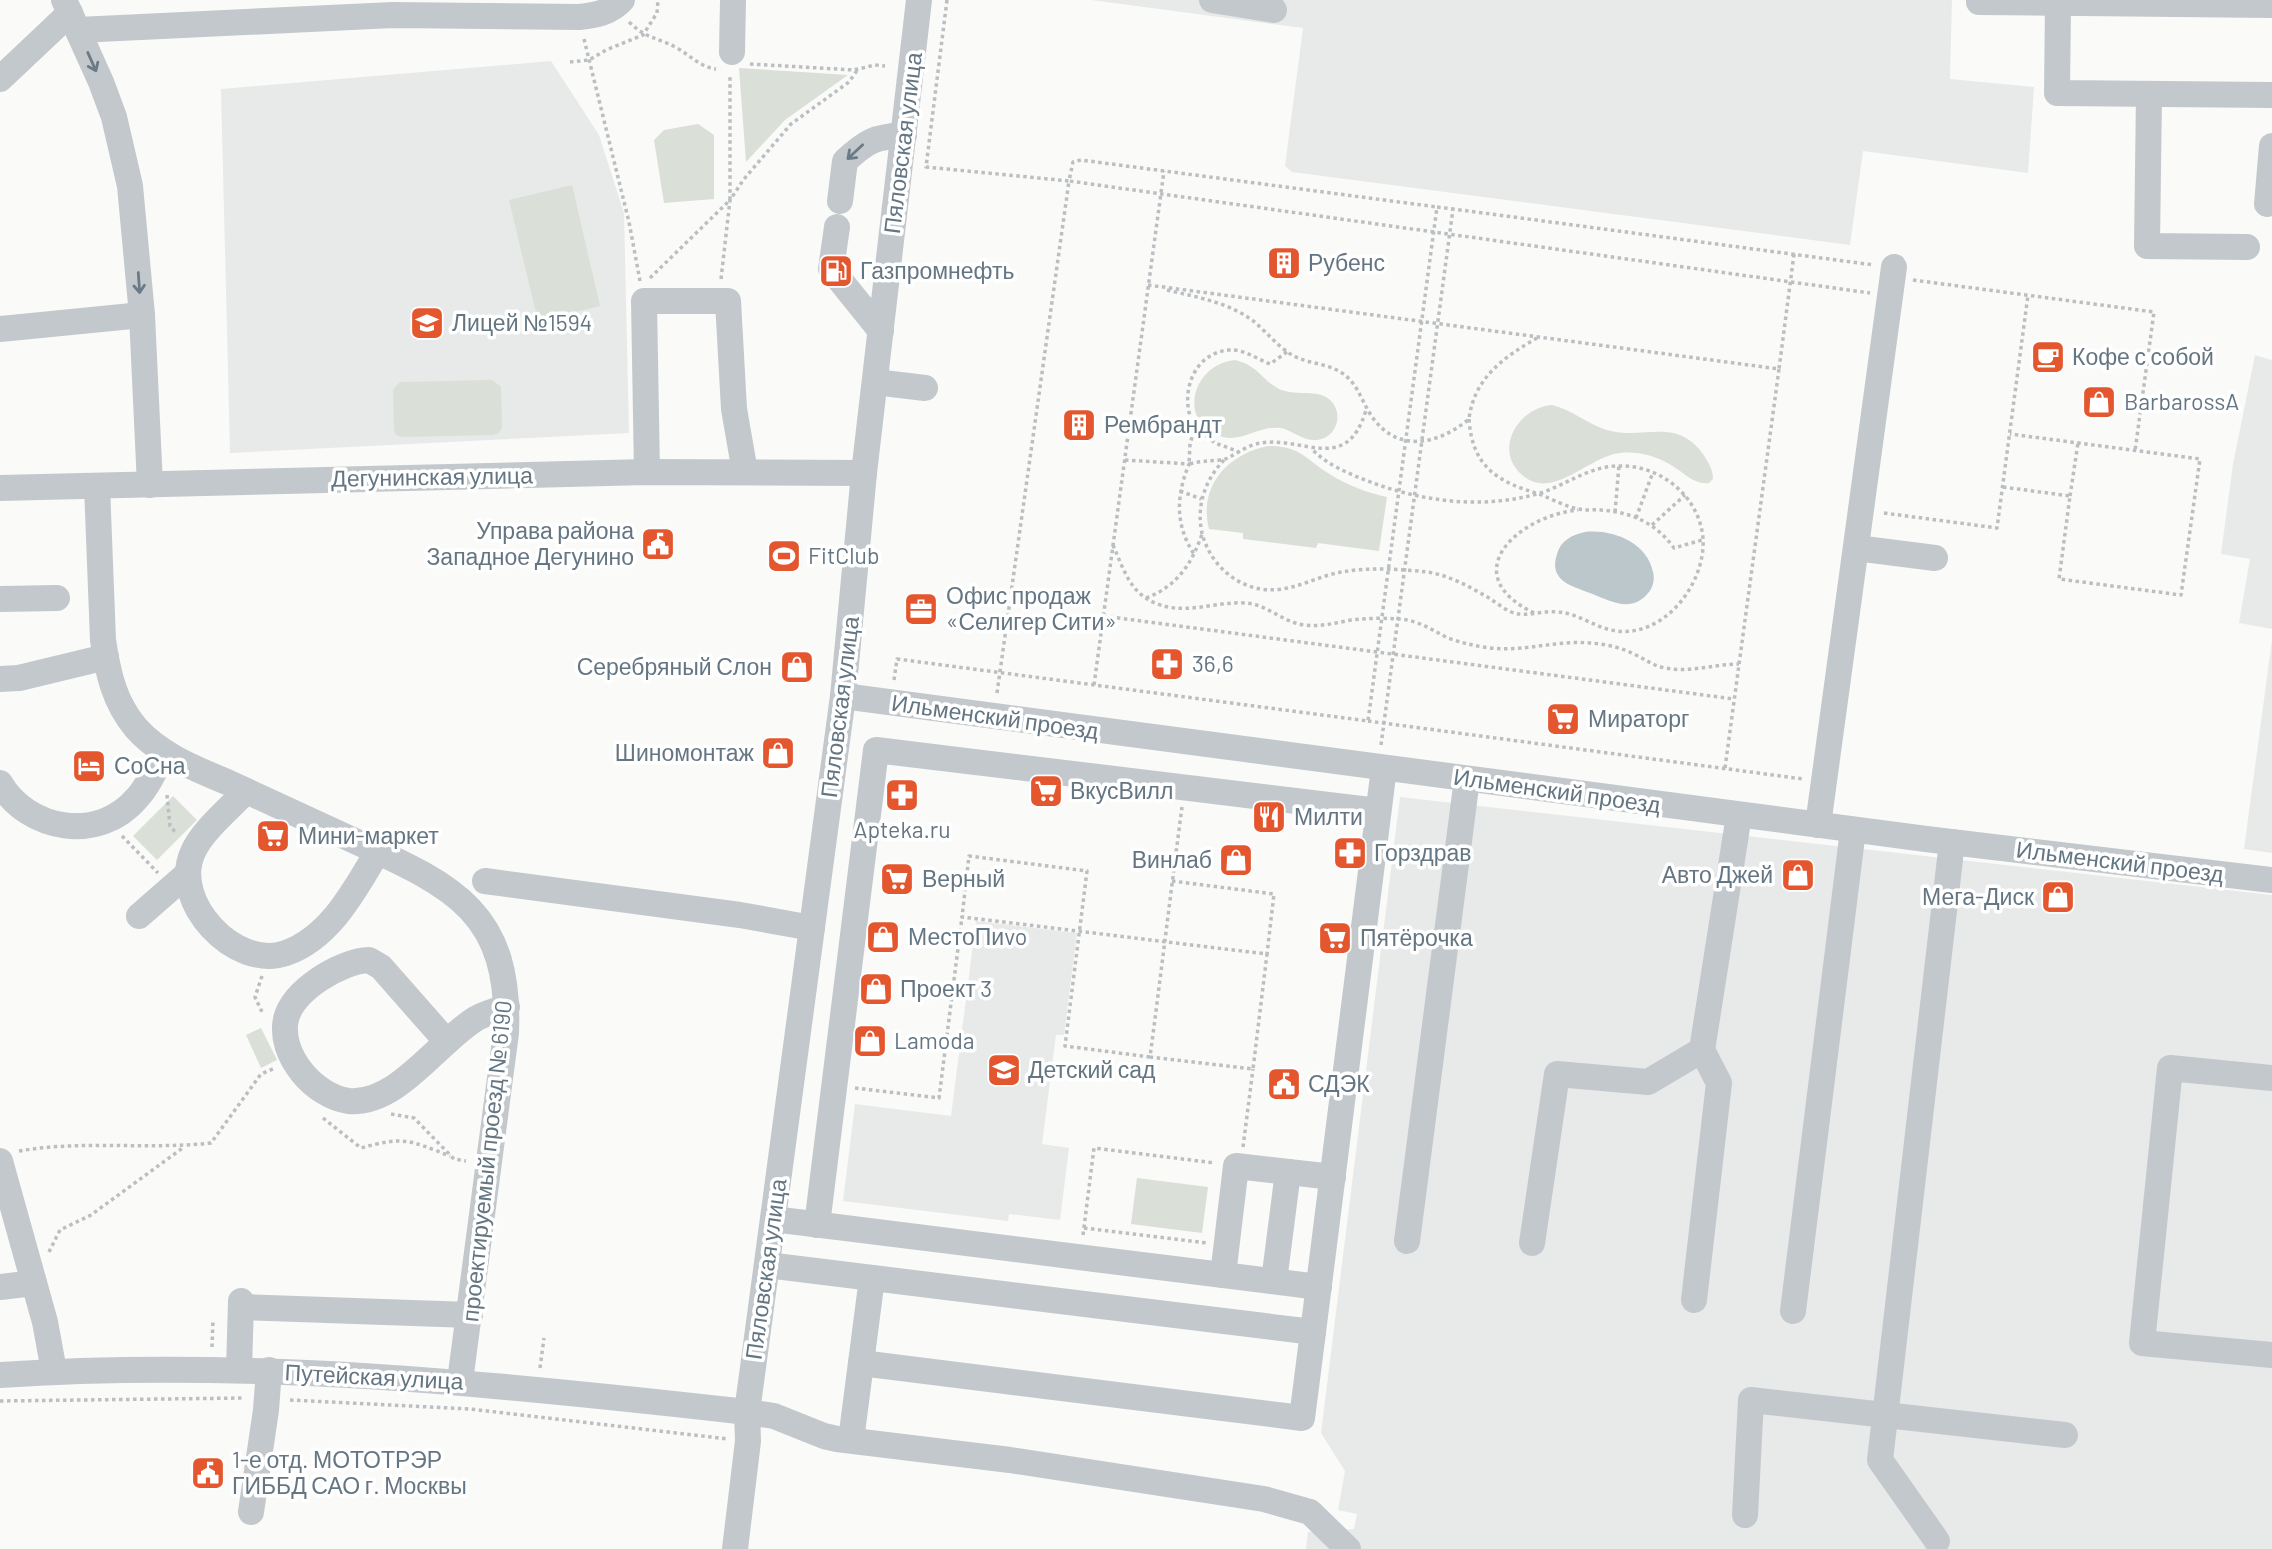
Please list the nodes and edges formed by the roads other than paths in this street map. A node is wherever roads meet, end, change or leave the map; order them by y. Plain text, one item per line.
1 (622, 0) edge
2 (733, 0) edge
3 (919, 0) edge
4 (1212, 0) edge
5 (1979, 0) edge
6 (2058, 3) junction
7 (2272, 5) edge
8 (1274, 9) dead end
9 (70, 14) edge
10 (732, 52) road end
11 (0, 79) edge
12 (2149, 94) junction
13 (2272, 95) edge
14 (904, 135) junction
15 (2272, 146) edge
16 (2267, 204) dead end
17 (2247, 247) dead end
18 (1892, 280) road end
19 (142, 315) junction
20 (0, 329) edge
21 (881, 331) junction
22 (875, 382) junction
23 (925, 388) dead end
24 (647, 472) junction
25 (745, 472) junction
26 (864, 473) junction
27 (150, 485) junction
28 (97, 486) junction
29 (0, 488) edge
30 (1856, 548) junction
31 (1935, 558) dead end
32 (57, 598) dead end
33 (0, 599) edge
34 (106, 657) junction
35 (9, 678) edge
36 (843, 696) junction
37 (0, 702) edge
38 (164, 752) junction
39 (1381, 768) junction
40 (1467, 779) junction
41 (0, 783) edge
42 (246, 791) junction
43 (1378, 811) junction
44 (1739, 815) junction
45 (1818, 825) junction
46 (1853, 830) junction
47 (1952, 842) junction
48 (378, 851) junction
49 (184, 871) junction
50 (2272, 880) edge
51 (485, 881) dead end
52 (139, 916) dead end
53 (812, 928) junction
54 (507, 1007) junction
55 (447, 1042) junction
56 (1702, 1050) junction
57 (2272, 1078) edge
58 (6, 1157) edge
59 (1287, 1172) junction
60 (1333, 1177) junction
61 (773, 1219) junction
62 (817, 1225) junction
63 (1407, 1241) dead end
64 (1532, 1243) dead end
65 (767, 1265) junction
66 (1223, 1275) junction
67 (872, 1278) junction
68 (1274, 1281) junction
69 (34, 1283) junction
70 (1319, 1286) junction
71 (0, 1287) edge
72 (1694, 1300) dead end
73 (1793, 1311) dead end
74 (470, 1315) junction
75 (1313, 1332) junction
76 (2272, 1355) edge
77 (861, 1363) junction
78 (239, 1370) junction
79 (269, 1370) junction
80 (54, 1371) junction
81 (0, 1375) edge
82 (460, 1381) junction
83 (747, 1412) junction
84 (1884, 1415) junction
85 (2065, 1435) dead end
86 (851, 1440) junction
87 (251, 1512) dead end
88 (1745, 1515) dead end
89 (1937, 1541) dead end
90 (736, 1549) edge
91 (1348, 1549) edge

1 - 9 street
2 - 10 street
3 - 14 street, Пяловская улица
4 - 8 street
5 - 6 street
6 - 7 street
6 - 12 street
9 - 11 street
9 -> 19 street
12 - 13 street
12 - 17 street
14 - 21 street, Пяловская улица
14 -> 21 street
15 - 16 street
18 - 30 street
19 - 20 street
19 - 27 street
21 - 22 street, Пяловская улица
22 - 23 street
22 - 26 street, Пяловская улица
24 - 25 street, Дегунинская улица
24 - 25 street
24 - 27 street, Дегунинская улица
25 - 26 street, Дегунинская улица
26 - 36 street, Пяловская улица
27 - 28 street, Дегунинская улица
28 - 29 street, Дегунинская улица
28 - 34 street, проектируемый проезд № 6190
30 - 31 street
30 - 45 street
32 - 33 street
34 - 35 street
34 - 38 street, проектируемый проезд № 6190
35 - 37 street
36 - 39 street, Ильменский проезд
36 - 53 street, Пяловская улица
38 - 41 street
38 - 42 street, проектируемый проезд № 6190
39 - 40 street, Ильменский проезд
39 - 43 street
40 - 44 street, Ильменский проезд
40 - 63 street
42 - 48 street, проектируемый проезд № 6190
42 - 49 street
43 - 60 street
43 - 62 street
44 - 45 street, Ильменский проезд
44 - 56 street
45 - 46 street, Ильменский проезд
46 - 47 street, Ильменский проезд
46 - 73 street
47 - 50 street, Ильменский проезд
47 - 84 street
48 - 49 street
48 - 54 street, проектируемый проезд № 6190
49 - 52 street
51 - 53 street
53 - 61 street, Пяловская улица
54 - 55 street
54 - 74 street, проектируемый проезд № 6190
55 - 55 street
56 - 64 street
56 - 72 street
57 - 76 street
58 - 69 street
59 - 60 street
59 - 66 street
59 - 68 street
60 - 70 street
61 - 62 street
61 - 65 street, Пяловская улица
62 - 66 street
65 - 67 street
65 - 83 street, Пяловская улица
66 - 68 street
67 - 75 street
67 - 77 street
68 - 70 street
69 - 71 street
69 - 80 street
70 - 75 street
74 - 78 street
74 - 82 street, проектируемый проезд № 6190
75 - 77 street
77 - 86 street
78 - 79 street, Путейская улица
78 - 80 street, Путейская улица
79 - 82 street, Путейская улица
79 - 87 street
80 - 81 street, Путейская улица
82 - 83 street, Путейская улица
83 - 86 street, Путейская улица
83 - 90 street, Пяловская улица
84 - 85 street
84 - 88 street
84 - 89 street
86 - 91 street, Путейская улица

